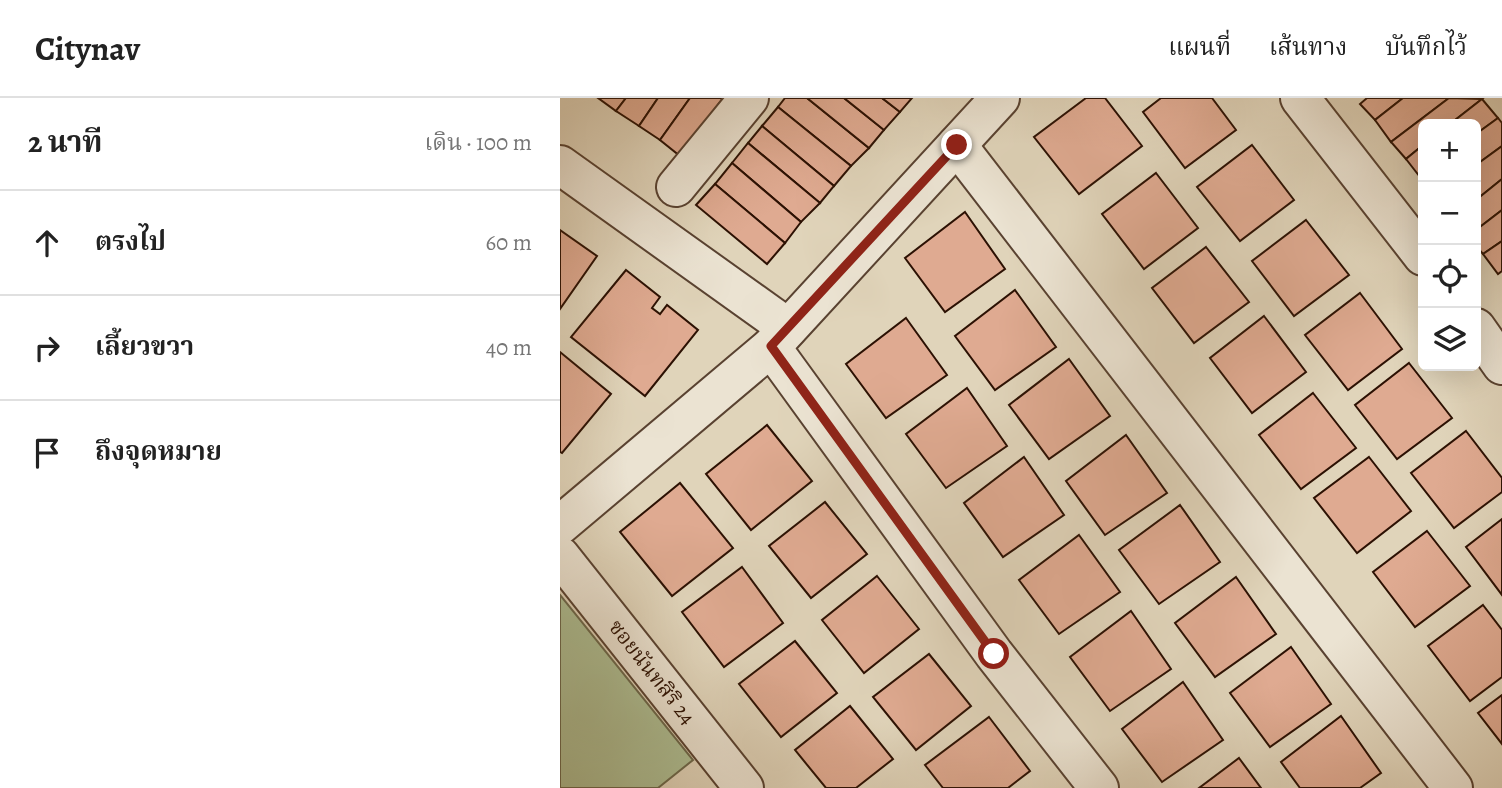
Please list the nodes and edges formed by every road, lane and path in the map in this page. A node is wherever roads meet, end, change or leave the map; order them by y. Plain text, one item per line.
1 (749, 98) edge
2 (1000, 98) edge
3 (1300, 98) edge
4 (957, 145) junction
5 (560, 165) edge
6 (676, 187) dead end
7 (1418, 250) edge
8 (1481, 335) edge
9 (780, 337) junction
10 (1502, 365) edge
11 (560, 525) edge
12 (560, 556) edge
13 (744, 788) edge
14 (1099, 788) edge
15 (1453, 788) edge

1 - 6 street
2 - 4 street
3 - 7 street
4 - 9 street
4 - 15 street
5 - 9 street
8 - 10 street
9 - 11 street
9 - 14 street
12 - 13 street, ซอยนันทสิริ 24

